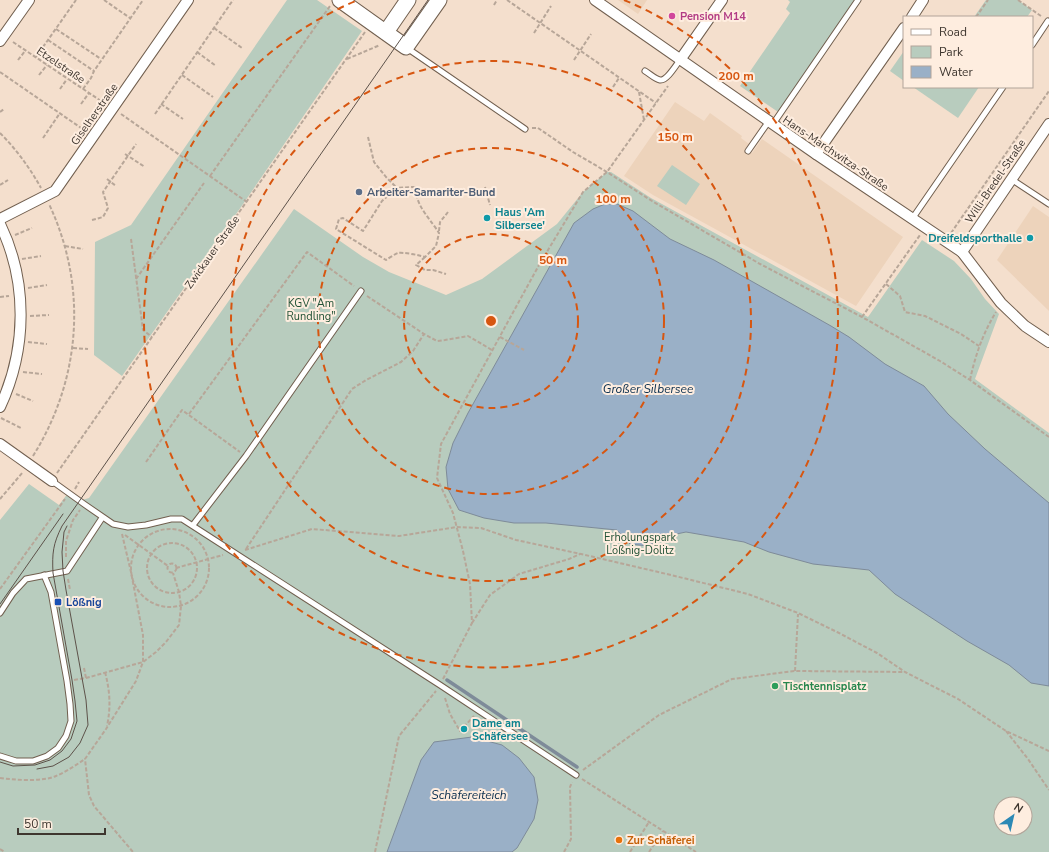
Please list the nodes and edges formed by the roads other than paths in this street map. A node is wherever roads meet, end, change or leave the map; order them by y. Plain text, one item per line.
1 (28, 0) edge
2 (188, 0) edge
3 (408, 0) edge
4 (439, 0) edge
5 (595, 0) edge
6 (722, 0) edge
7 (858, 0) edge
8 (923, 0) edge
9 (336, 2) edge
10 (913, 16) edge
11 (1048, 21) edge
12 (903, 29) edge
13 (2, 39) edge
14 (395, 39) junction
15 (1033, 44) edge
16 (680, 60) junction
17 (645, 72) dead end
18 (1002, 88) edge
19 (771, 123) junction
20 (1049, 124) edge
21 (525, 129) road end
22 (748, 151) dead end
23 (816, 154) junction
24 (1011, 179) junction
25 (1049, 204) edge
26 (0, 219) edge
27 (912, 219) junction
28 (0, 224) edge
29 (962, 252) junction
30 (361, 291) road end
31 (1049, 342) edge
32 (0, 407) edge
33 (0, 444) edge
34 (52, 481) joint
35 (102, 518) junction
36 (193, 525) junction
37 (44, 575) junction
38 (0, 613) edge
39 (0, 756) edge
40 (576, 775) road end

1 - 13 street
2 - 26 street, Giselherstraße
3 - 14 main road
4 - 14 main road
5 - 16 street, Hans-Marchwitza-Straße
6 - 16 street
7 - 19 lane
8 - 10 street
9 - 14 main road
11 - 15 lane
12 - 23 street
14 - 21 lane
16 - 17 lane
16 - 19 street, Hans-Marchwitza-Straße
18 - 27 lane
19 - 22 lane
19 - 23 street, Hans-Marchwitza-Straße
20 - 24 street, Willi-Bredel-Straße
23 - 27 street, Hans-Marchwitza-Straße
24 - 25 lane
24 - 29 street, Willi-Bredel-Straße
27 - 29 street, Hans-Marchwitza-Straße
28 - 32 street
29 - 31 street, Hans-Marchwitza-Straße
30 - 36 lane
33 - 34 street
34 - 35 lane
35 - 36 lane
35 - 37 lane
36 - 40 lane
37 - 38 lane
37 - 39 lane

